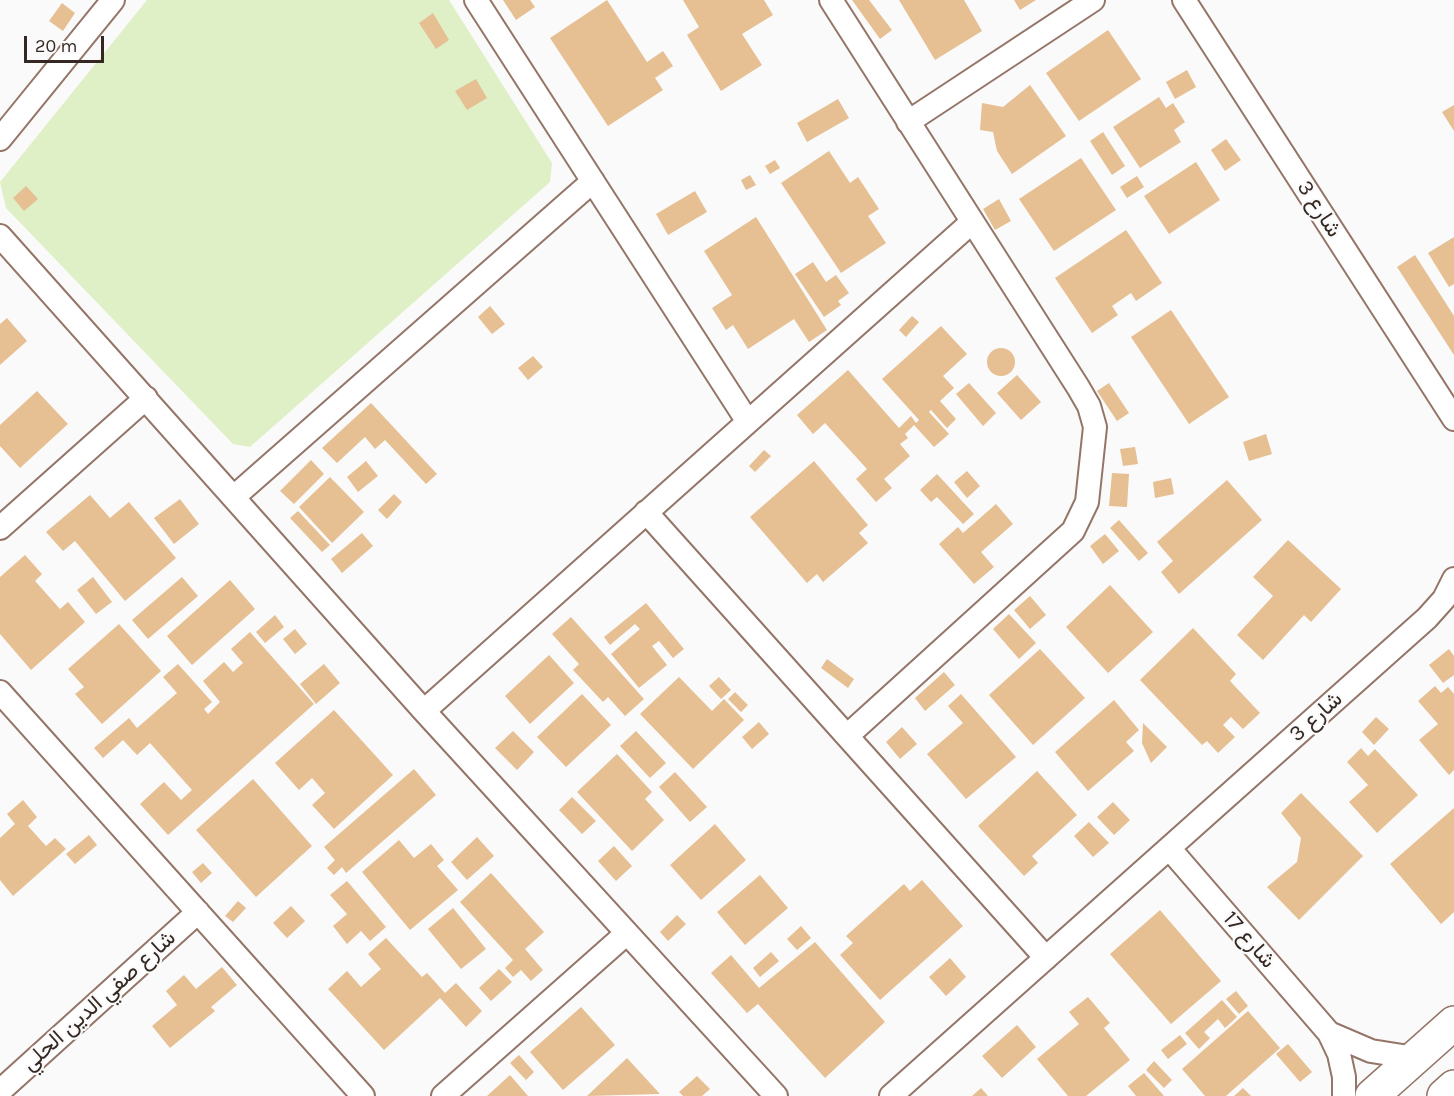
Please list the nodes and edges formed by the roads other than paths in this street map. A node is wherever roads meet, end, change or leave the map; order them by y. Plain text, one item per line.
1 (113, 0) edge
2 (476, 0) edge
3 (831, 0) edge
4 (1093, 0) edge
5 (1184, 0) edge
6 (908, 122) junction
7 (0, 139) edge
8 (593, 181) junction
9 (972, 222) junction
10 (0, 236) edge
11 (146, 398) junction
12 (1454, 419) edge
13 (748, 422) junction
14 (235, 496) junction
15 (646, 512) junction
16 (0, 528) edge
17 (1454, 579) edge
18 (0, 692) edge
19 (424, 711) junction
20 (847, 736) junction
21 (1169, 848) junction
22 (198, 912) junction
23 (627, 933) junction
24 (1046, 958) junction
25 (1454, 1023) edge
26 (1329, 1033) junction
27 (1415, 1058) junction
28 (0, 1091) edge
29 (363, 1096) edge
30 (443, 1096) edge
31 (776, 1096) edge
32 (891, 1096) edge
33 (1344, 1096) edge
34 (1372, 1096) edge

1 - 7 street
2 - 8 street
3 - 6 street
4 - 6 street
5 - 12 street, شارع 3
6 - 9 street
8 - 13 street
8 - 14 street
9 - 13 street
9 - 20 street
10 - 11 street
11 - 14 street
11 - 16 street
13 - 15 street
14 - 19 street
15 - 19 street
15 - 20 street
17 - 21 street, شارع 3
18 - 22 street
19 - 23 street
20 - 24 street
21 - 24 street, شارع 3
21 - 26 street, شارع 17
22 - 28 street, شارع صفي الدين الحلي
22 - 29 street
23 - 30 street
23 - 31 street
24 - 32 street, شارع 3
25 - 27 main road
26 - 27 street, شارع 17
26 - 33 street, شارع 17
27 - 34 main road

